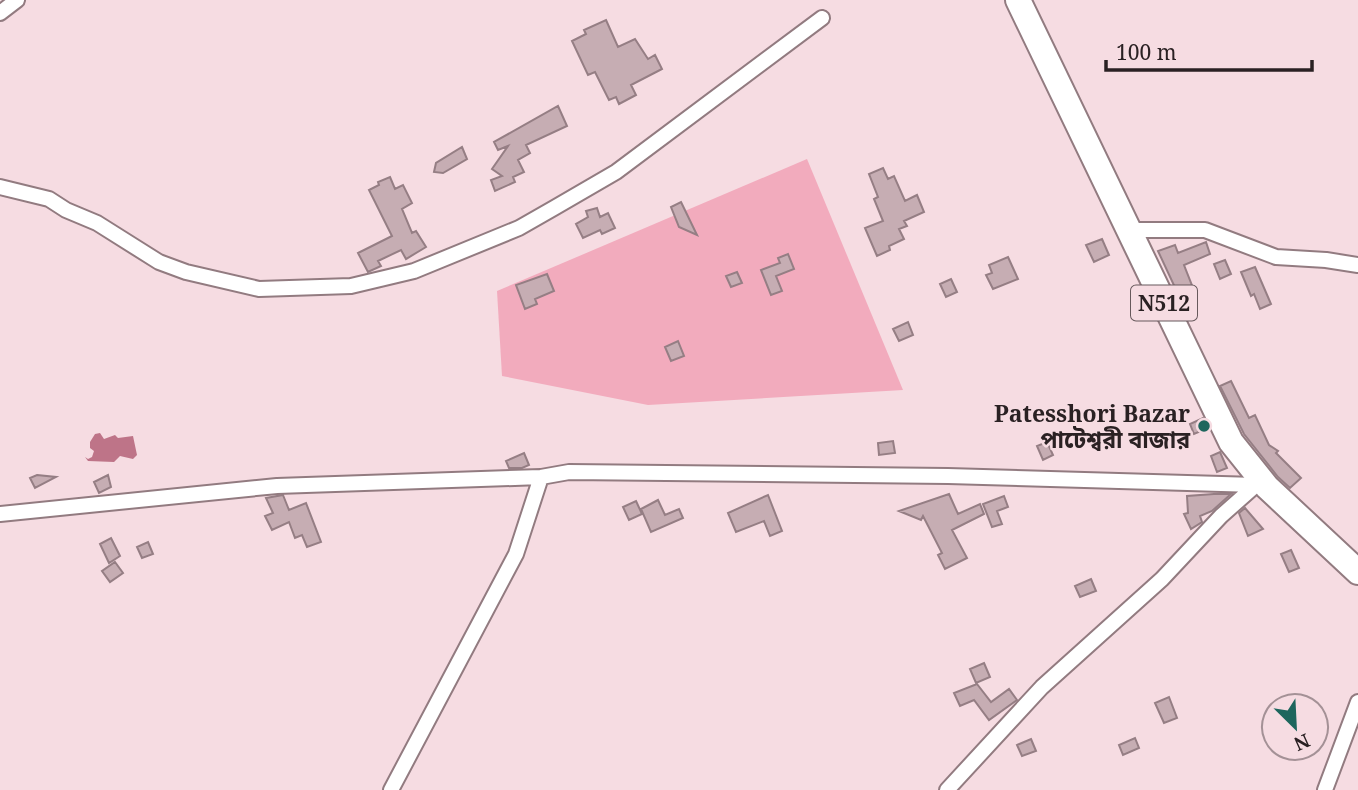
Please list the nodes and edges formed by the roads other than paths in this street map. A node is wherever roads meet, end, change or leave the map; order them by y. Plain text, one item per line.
1 (17, 0) edge
2 (1018, 0) edge
3 (0, 13) edge
4 (822, 18) dead end
5 (0, 187) edge
6 (1129, 230) junction
7 (1358, 265) edge
8 (541, 477) junction
9 (1261, 486) junction
10 (0, 514) edge
11 (1358, 572) edge
12 (1358, 702) edge
13 (391, 790) edge
14 (947, 790) edge
15 (1325, 790) edge

1 - 3 street
2 - 6 highway, N512
4 - 5 street
6 - 7 street
6 - 9 highway, N512
8 - 9 street
8 - 10 street
8 - 13 street
9 - 11 highway, N512
9 - 14 street
12 - 15 street

